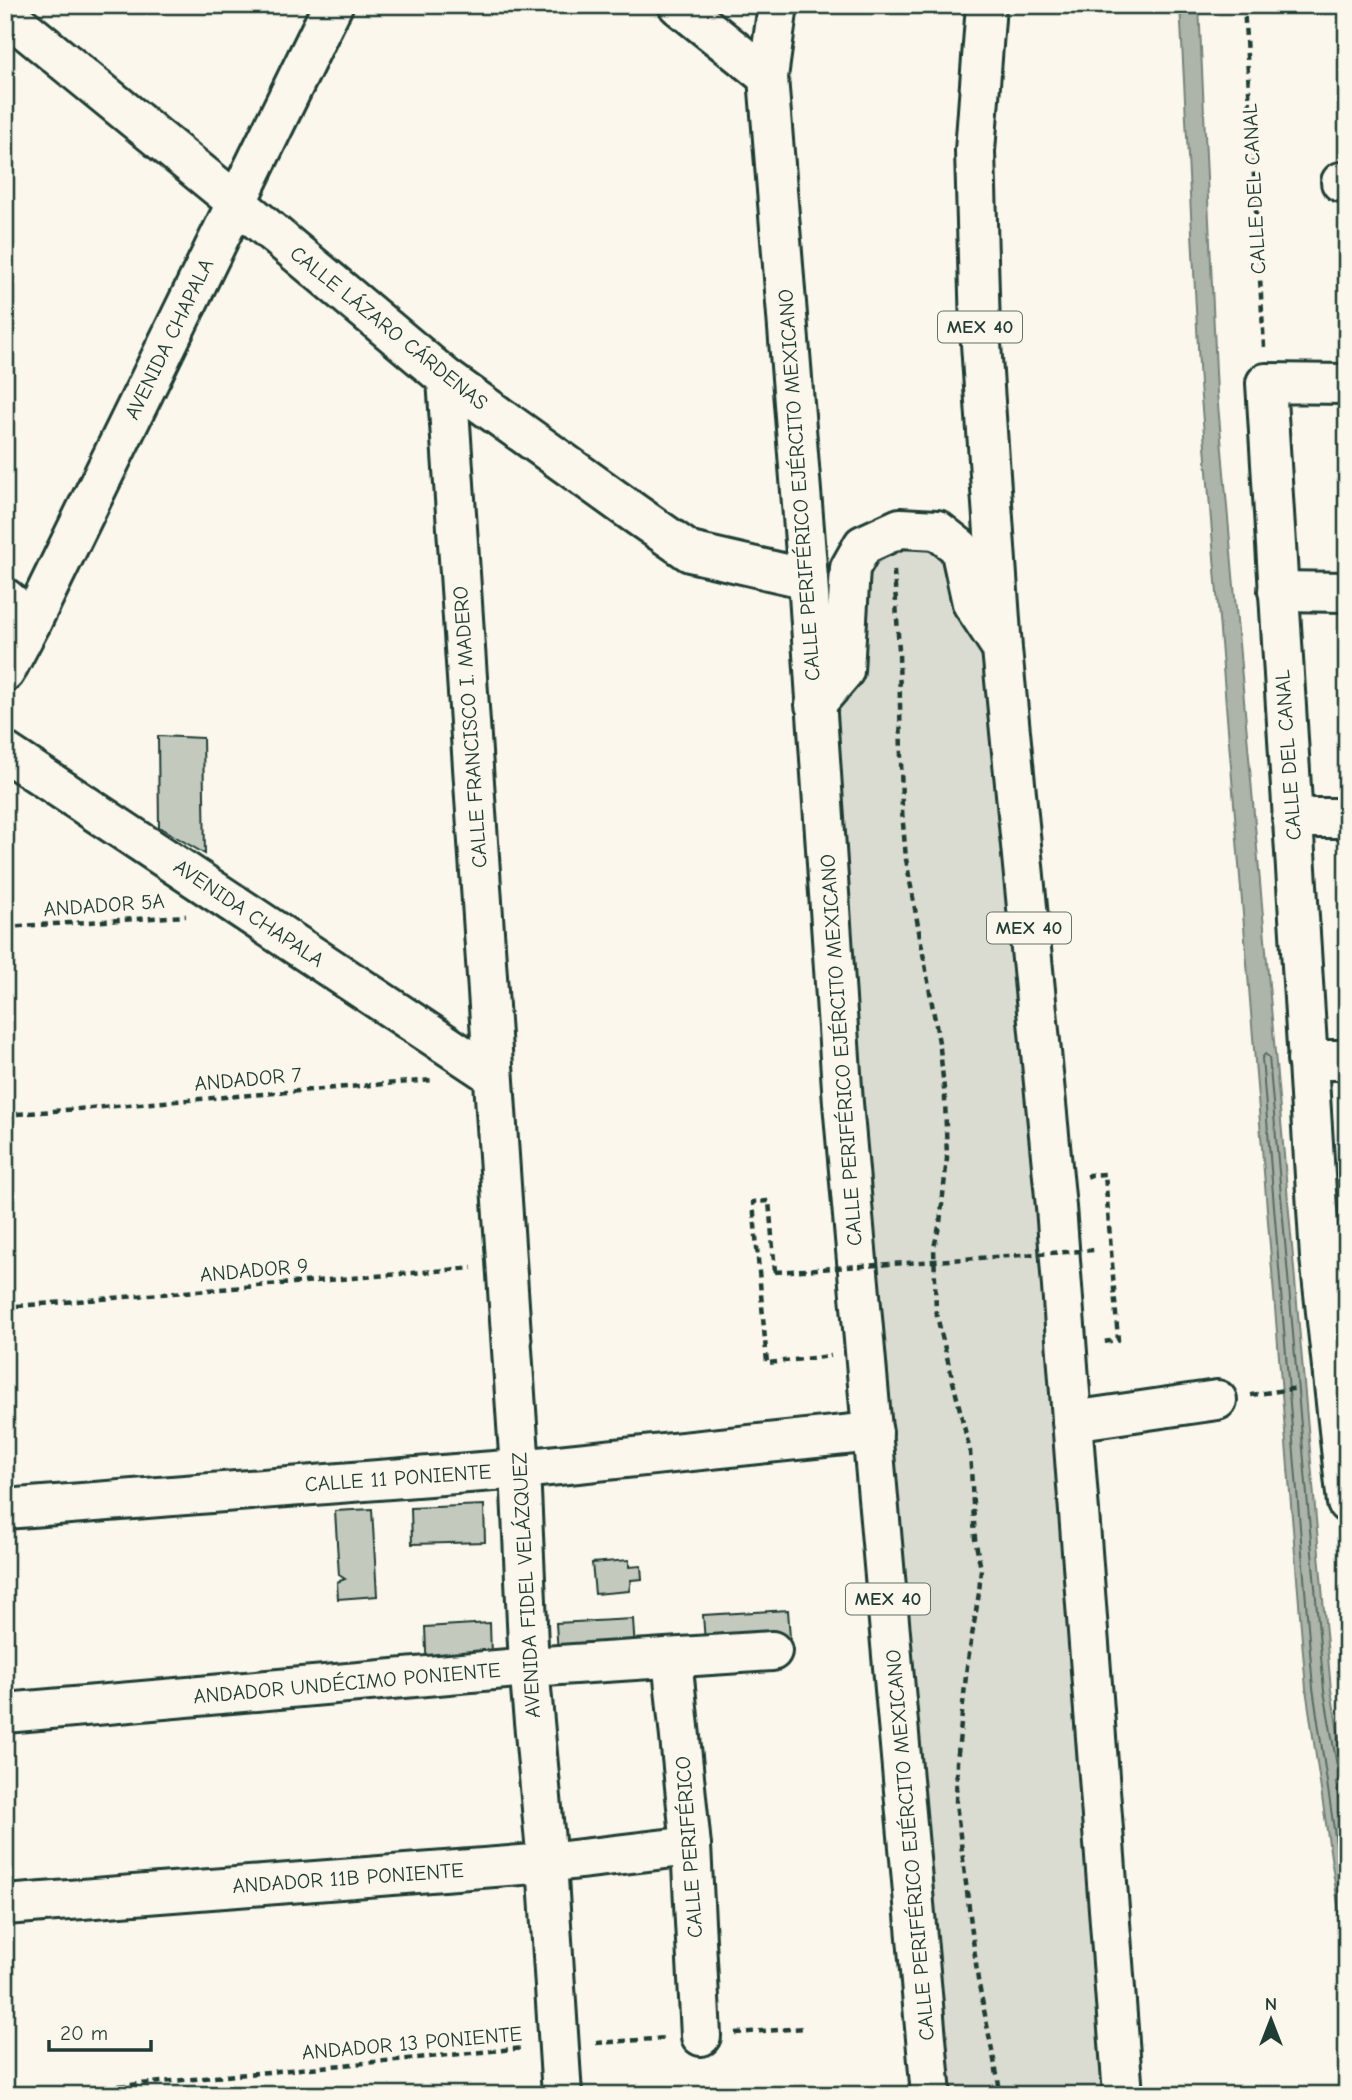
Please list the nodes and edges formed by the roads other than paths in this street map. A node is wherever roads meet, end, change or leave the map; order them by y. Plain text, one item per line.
1 (332, 5) edge
2 (678, 5) edge
3 (778, 5) edge
4 (986, 5) edge
5 (5, 13) edge
6 (768, 78) junction
7 (236, 202) junction
8 (447, 379) junction
9 (1347, 384) edge
10 (808, 579) junction
11 (1278, 591) junction
12 (1347, 592) edge
13 (19, 610) edge
14 (1002, 649) junction
15 (5, 672) edge
16 (815, 705) junction
17 (5, 752) edge
18 (1292, 818) junction
19 (1347, 818) edge
20 (1307, 1060) junction
21 (1347, 1060) edge
22 (492, 1075) junction
23 (1333, 1257) edge
24 (1217, 1400) dead end
25 (1072, 1421) junction
26 (873, 1432) junction
27 (520, 1469) junction
28 (1345, 1480) edge
29 (5, 1509) edge
30 (772, 1651) dead end
31 (672, 1658) junction
32 (529, 1667) junction
33 (5, 1713) edge
34 (691, 1846) junction
35 (547, 1863) junction
36 (5, 1905) edge
37 (701, 2036) road end
38 (562, 2095) edge
39 (931, 2095) edge
40 (1123, 2095) edge

1 - 7 main road, AVENIDA CHAPALA
2 - 6 main road
3 - 6 main road, CALLE PERIFÉRICO EJÉRCITO MEXICANO / MEX 40
4 - 14 main road, MEX 40
5 - 7 main road, CALLE LÁZARO CÁRDENAS
6 - 10 main road, CALLE PERIFÉRICO EJÉRCITO MEXICANO / MEX 40
7 - 8 main road, CALLE LÁZARO CÁRDENAS
7 - 13 main road, AVENIDA CHAPALA
8 - 10 main road, CALLE LÁZARO CÁRDENAS
8 - 22 main road, CALLE FRANCISCO I. MADERO
9 - 11 main road, CALLE DEL CANAL
10 - 16 main road, CALLE PERIFÉRICO EJÉRCITO MEXICANO / MEX 40
11 - 12 main road
11 - 18 main road, CALLE DEL CANAL
13 - 15 main road, AVENIDA CHAPALA
14 - 16 main road
14 - 25 main road, MEX 40
16 - 26 main road, CALLE PERIFÉRICO EJÉRCITO MEXICANO / MEX 40
17 - 22 main road, AVENIDA CHAPALA
18 - 19 main road
18 - 20 main road, CALLE DEL CANAL
20 - 21 main road
20 - 23 main road, CALLE DEL CANAL
22 - 27 main road, AVENIDA FIDEL VELÁZQUEZ
23 - 28 main road, CALLE DEL CANAL
24 - 25 main road
25 - 40 main road, MEX 40
26 - 27 main road, CALLE 11 PONIENTE
26 - 39 main road, CALLE PERIFÉRICO EJÉRCITO MEXICANO / MEX 40
27 - 29 main road, CALLE 11 PONIENTE
27 - 32 main road, AVENIDA FIDEL VELÁZQUEZ
30 - 31 main road, ANDADOR UNDÉCIMO PONIENTE
31 - 32 main road, ANDADOR UNDÉCIMO PONIENTE
31 - 34 main road, CALLE PERIFÉRICO
32 - 33 main road, ANDADOR UNDÉCIMO PONIENTE
32 - 35 main road, AVENIDA FIDEL VELÁZQUEZ
34 - 35 main road, ANDADOR 11B PONIENTE
34 - 37 main road, CALLE PERIFÉRICO
35 - 36 main road, ANDADOR 11B PONIENTE
35 - 38 main road, AVENIDA FIDEL VELÁZQUEZ

